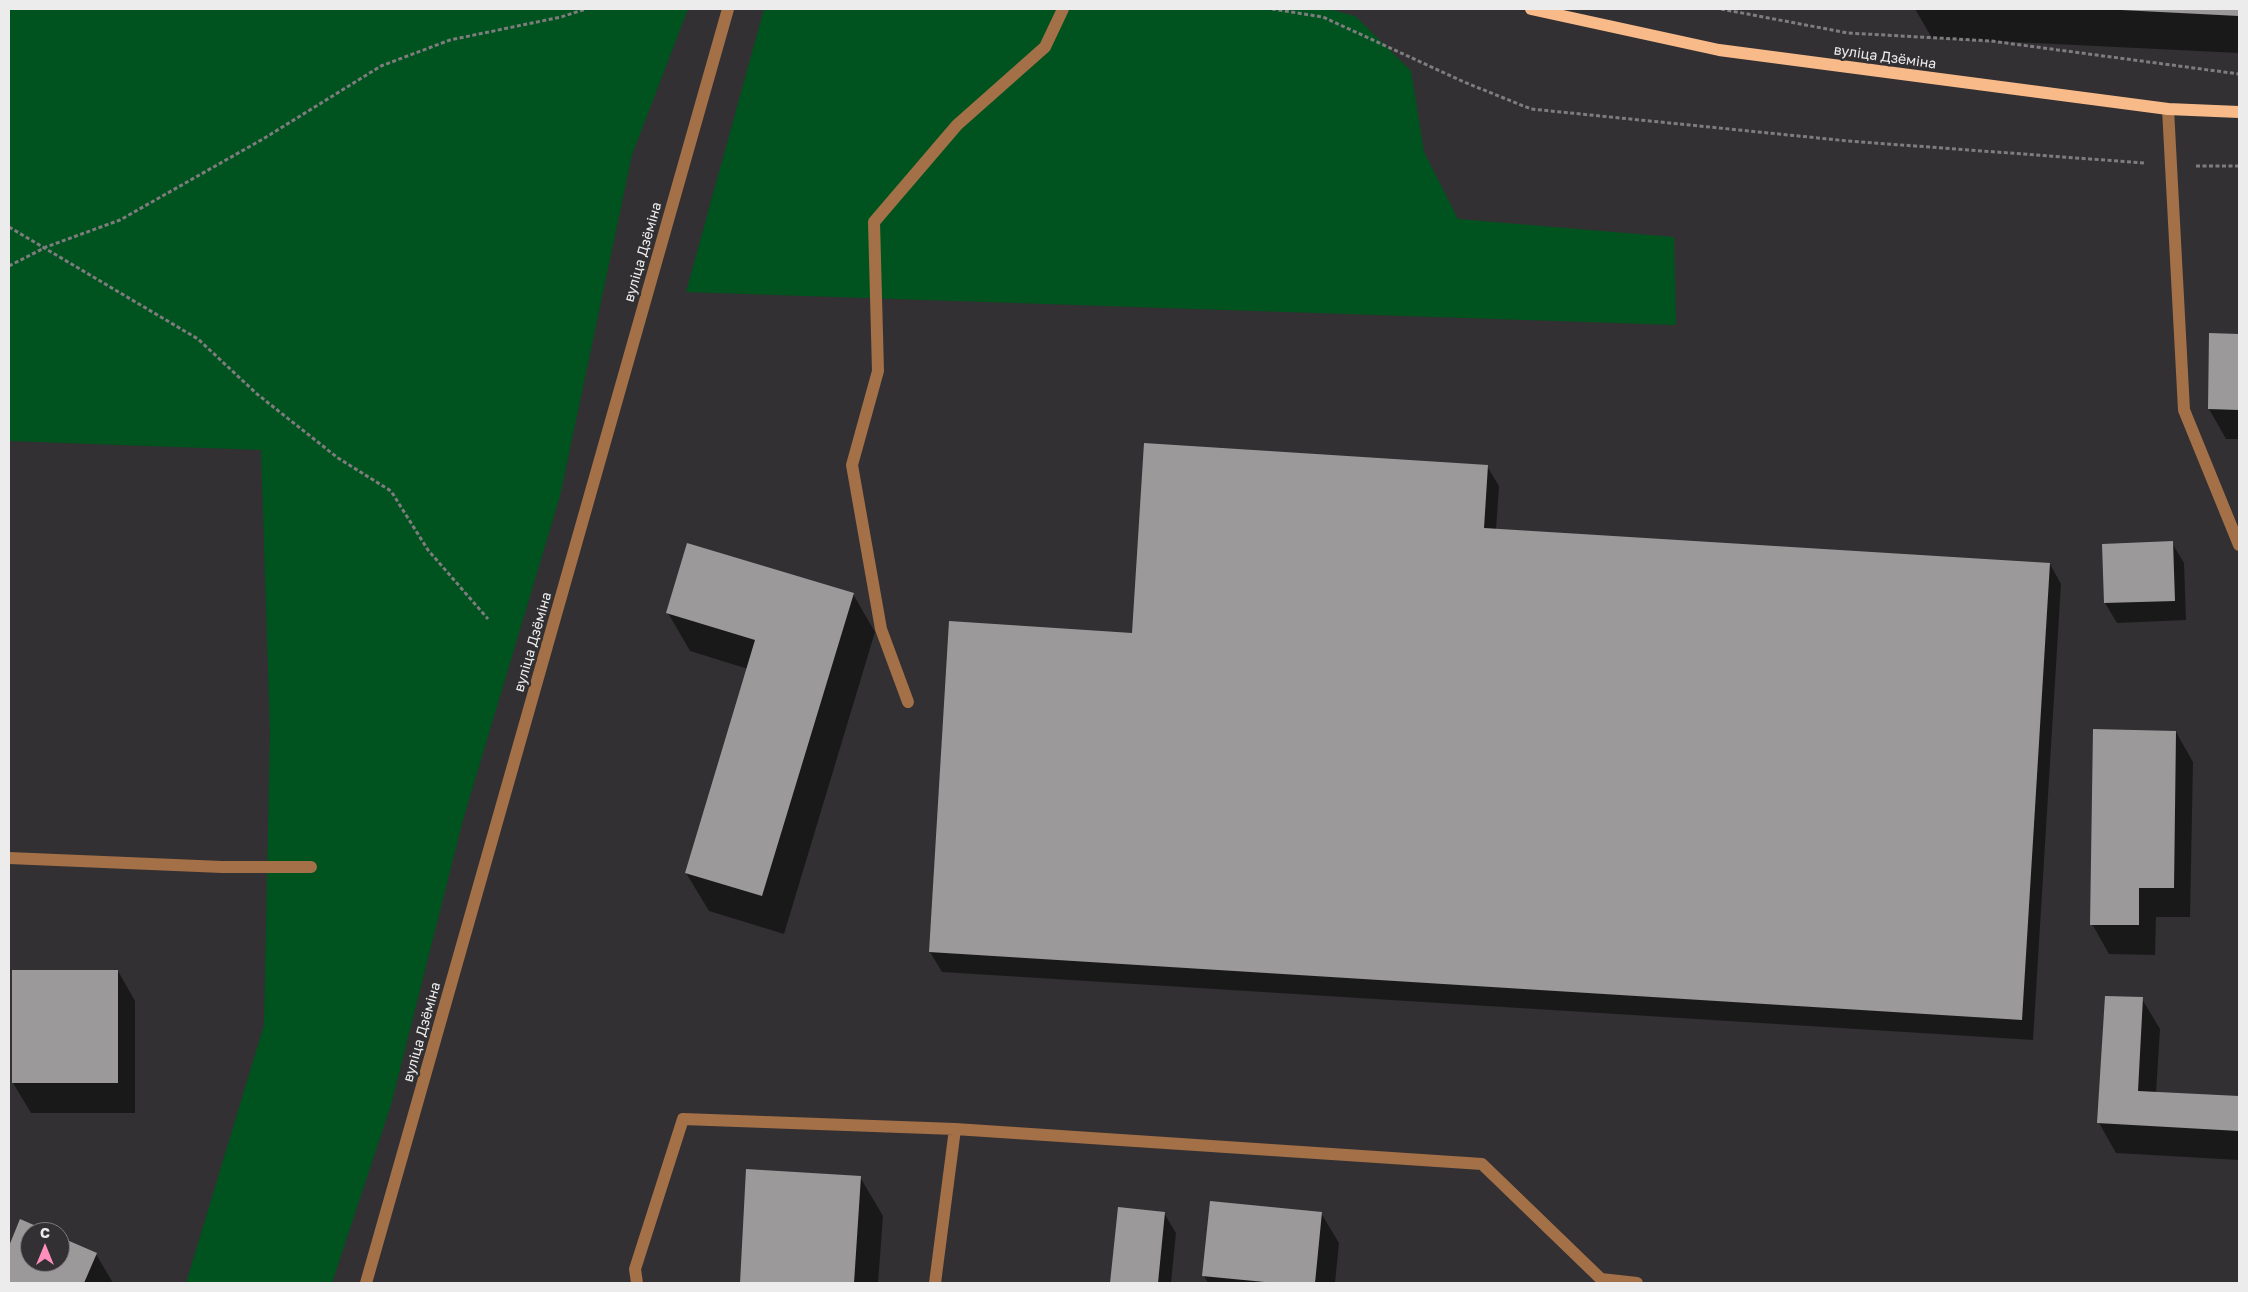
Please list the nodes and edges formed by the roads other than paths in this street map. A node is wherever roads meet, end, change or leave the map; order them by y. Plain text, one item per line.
1 (728, 9) edge
2 (1063, 9) edge
3 (1531, 9) edge
4 (2168, 109) junction
5 (2239, 112) edge
6 (2239, 545) edge
7 (908, 702) dead end
8 (9, 858) edge
9 (311, 867) dead end
10 (955, 1129) junction
11 (366, 1283) edge
12 (637, 1283) edge
13 (935, 1283) edge
14 (1637, 1283) edge

1 - 11 street, вуліца Дзёміна
2 - 7 street
3 - 4 main road, вуліца Дзёміна
4 - 5 main road, вуліца Дзёміна
4 - 6 street
8 - 9 street
10 - 12 street
10 - 13 street
10 - 14 street

